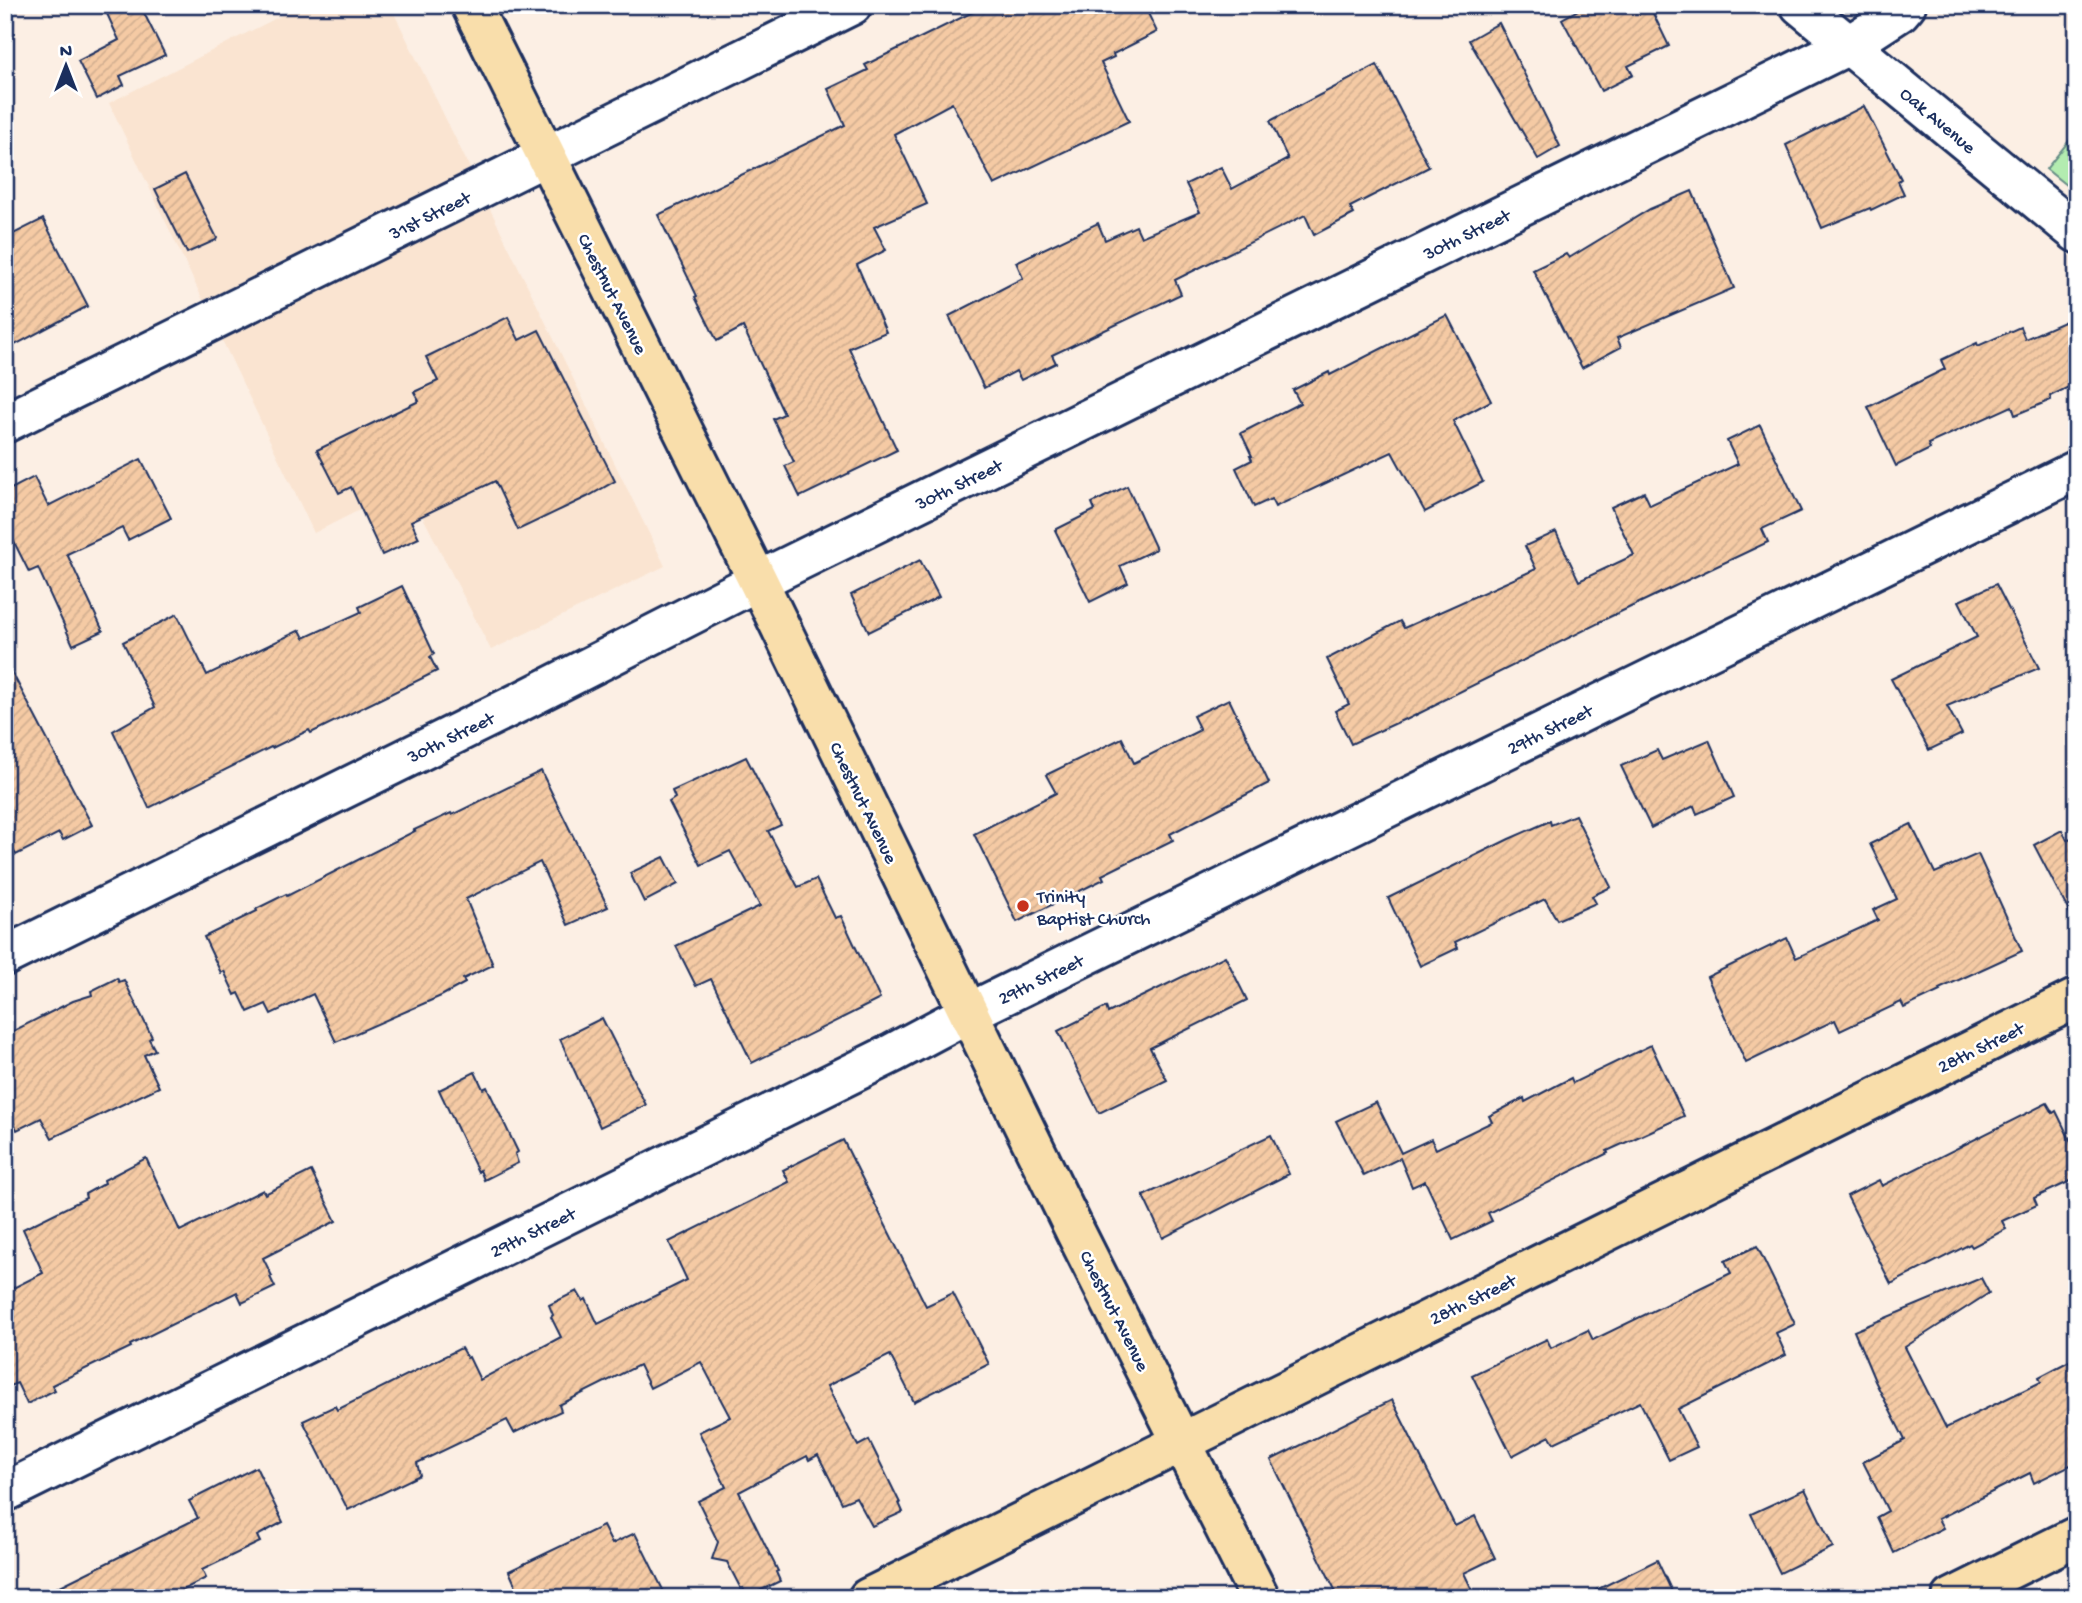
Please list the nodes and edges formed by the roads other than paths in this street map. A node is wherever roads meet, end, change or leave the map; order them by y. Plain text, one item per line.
1 (471, 5) edge
2 (852, 5) edge
3 (1800, 5) edge
4 (1906, 5) edge
5 (1849, 45) junction
6 (545, 157) junction
7 (2077, 233) edge
8 (5, 424) edge
9 (2077, 470) edge
10 (758, 581) junction
11 (5, 956) edge
12 (2077, 998) edge
13 (970, 1012) junction
14 (1183, 1442) junction
15 (5, 1492) edge
16 (2077, 1536) edge
17 (868, 1598) edge
18 (1260, 1598) edge
19 (1952, 1598) edge

1 - 6 main road, Chestnut Avenue
2 - 6 street, 31st Street
3 - 5 street, Oak Avenue
4 - 5 street, 30th Street
5 - 7 street, Oak Avenue
5 - 10 street, 30th Street
6 - 8 street, 31st Street
6 - 10 main road, Chestnut Avenue
9 - 13 street, 29th Street
10 - 11 street, 30th Street
10 - 13 main road, Chestnut Avenue
12 - 14 main road, 28th Street
13 - 14 main road, Chestnut Avenue
13 - 15 street, 29th Street
14 - 17 main road, 28th Street
14 - 18 main road, Chestnut Avenue
16 - 19 main road

